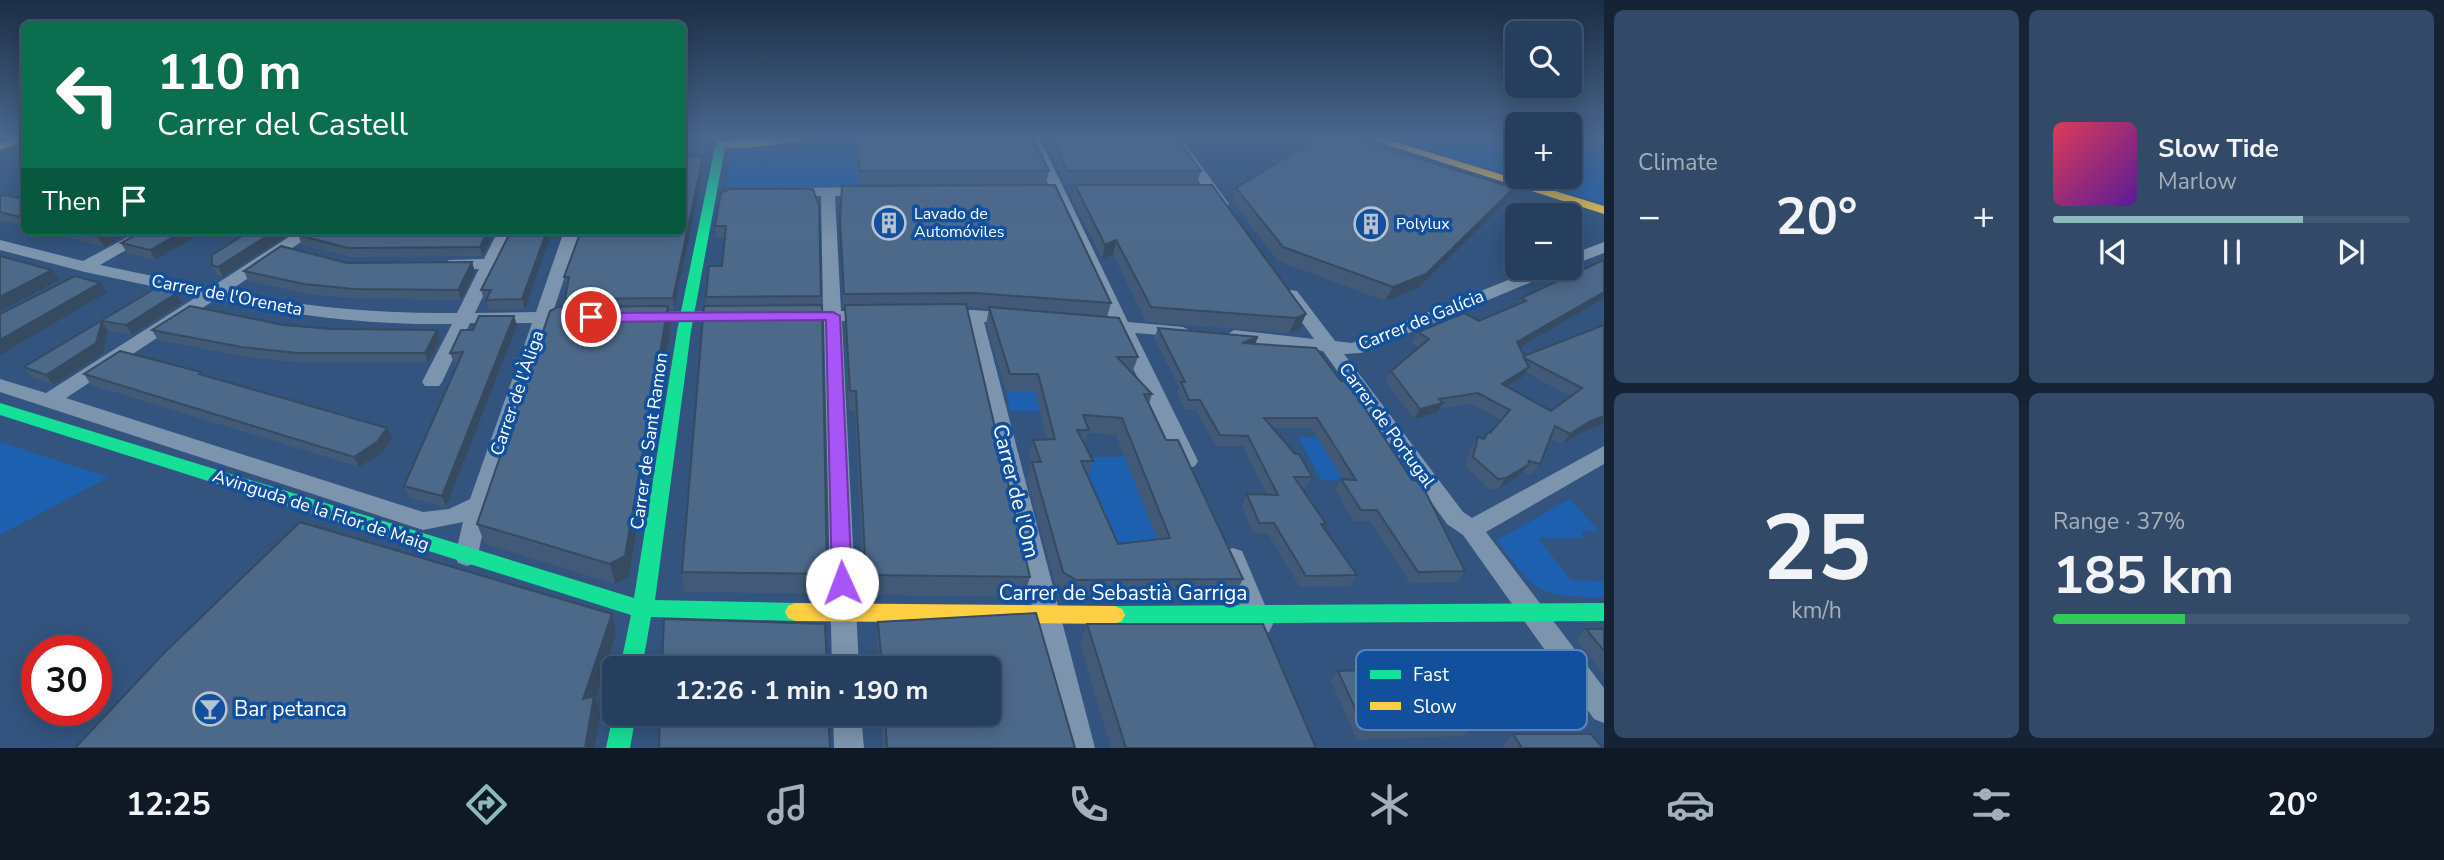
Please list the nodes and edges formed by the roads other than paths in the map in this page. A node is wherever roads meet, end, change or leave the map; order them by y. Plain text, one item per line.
1 (716, 172) edge
2 (1051, 172) edge
3 (1199, 172) edge
4 (1481, 172) edge
5 (828, 191) junction
6 (883, 191) edge
7 (1196, 191) edge
8 (1213, 191) junction
9 (730, 192) edge
10 (779, 192) edge
11 (713, 193) junction
12 (1604, 210) edge
13 (1229, 213) edge
14 (144, 235) edge
15 (303, 235) edge
16 (504, 235) edge
17 (571, 235) edge
18 (0, 245) edge
19 (1604, 247) edge
20 (283, 248) junction
21 (310, 255) edge
22 (1582, 256) edge
23 (490, 264) junction
24 (431, 266) edge
25 (90, 268) junction
26 (1278, 279) edge
27 (1523, 280) edge
28 (73, 281) edge
29 (215, 292) junction
30 (973, 315) junction
31 (686, 316) junction
32 (753, 316) edge
33 (778, 316) edge
34 (833, 316) junction
35 (887, 316) edge
36 (925, 316) edge
37 (591, 317) edge
38 (631, 317) edge
39 (464, 318) junction
40 (542, 318) junction
41 (1025, 320) edge
42 (1078, 324) edge
43 (1121, 327) junction
44 (1328, 346) junction
45 (432, 382) dead end
46 (0, 386) edge
47 (49, 400) junction
48 (0, 409) edge
49 (1604, 454) edge
50 (1195, 478) edge
51 (479, 504) junction
52 (1471, 529) junction
53 (1224, 540) edge
54 (467, 556) junction
55 (643, 607) junction
56 (842, 610) junction
57 (1529, 612) junction
58 (1604, 612) edge
59 (1047, 615) junction
60 (1255, 615) junction
61 (1268, 643) edge
62 (1558, 650) edge
63 (634, 656) edge
64 (844, 656) edge
65 (1587, 688) edge
66 (1604, 710) edge
67 (622, 726) edge
68 (848, 726) edge
69 (618, 748) edge
70 (849, 748) edge
71 (1080, 748) edge

1 - 11 street, Carrer de Sant Ramon
2 - 43 street
3 - 8 street
4 - 12 street
5 - 6 street
5 - 10 street
5 - 34 street
7 - 8 street
8 - 13 street
9 - 11 street
11 - 31 street, Carrer de Sant Ramon
14 - 25 street
15 - 20 street
16 - 23 street
17 - 40 street, Carrer de l'Àliga
18 - 25 street, Carrer de l'Oreneta
19 - 22 street
20 - 21 street
20 - 29 street
23 - 24 street
23 - 39 street
25 - 28 street
25 - 29 street, Carrer de l'Oreneta
26 - 44 street, Carrer de Portugal
27 - 44 street, Carrer de Galícia
29 - 39 street, Carrer de l'Oreneta
29 - 47 street
30 - 36 street
30 - 41 street
30 - 59 street, Carrer de l'Om
31 - 32 street
31 - 38 street
31 - 55 street, Carrer de Sant Ramon
33 - 34 street
34 - 35 street
34 - 56 street
37 - 40 street, Carrer de l'Oreneta
39 - 40 street, Carrer de l'Oreneta
39 - 45 street
40 - 51 street, Carrer de l'Àliga
42 - 43 street, Carrer de Galícia
43 - 44 street, Carrer de Galícia
43 - 50 street
44 - 52 street, Carrer de Portugal
46 - 47 street, Avinguda de la Flor de Maig
47 - 51 street, Avinguda de la Flor de Maig
48 - 54 street, Avinguda de la Flor de Maig
49 - 52 street
51 - 54 street, Carrer de l'Àliga
52 - 57 street, Carrer de Portugal
53 - 60 street
54 - 55 street, Avinguda de la Flor de Maig
55 - 56 street, Carrer de Sebastià Garriga
55 - 63 street, Carrer de Sant Ramon
56 - 59 street, Carrer de Sebastià Garriga
56 - 64 street
57 - 58 street, Carrer de Sebastià Garriga
57 - 60 street, Carrer de Sebastià Garriga
57 - 62 street, Carrer de Portugal
59 - 60 street, Carrer de Sebastià Garriga
59 - 71 street, Carrer de l'Om
60 - 61 street
65 - 66 street, Carrer de Portugal
67 - 69 street
68 - 70 street

